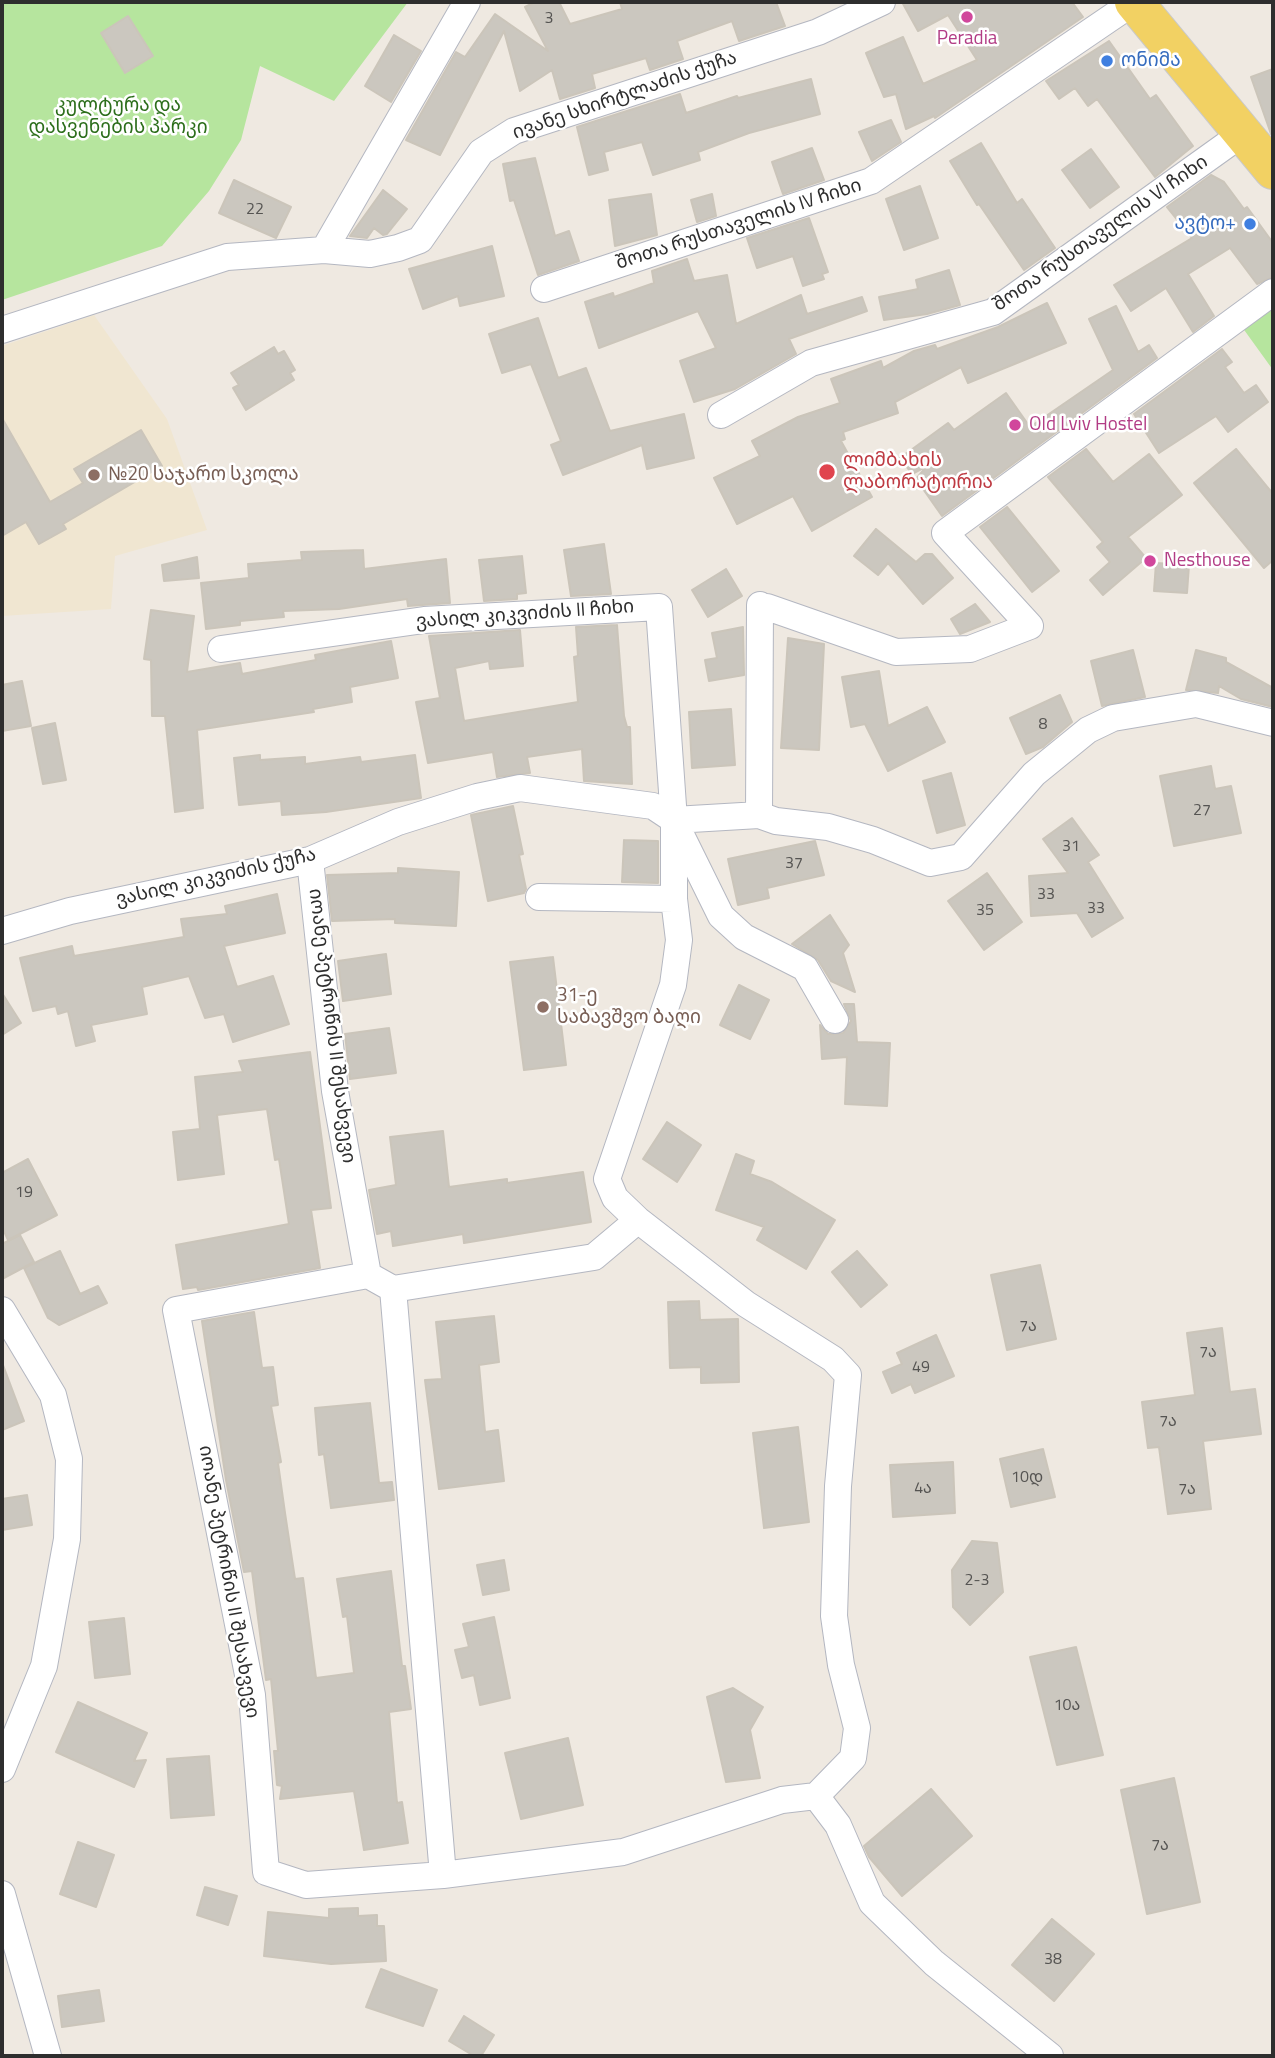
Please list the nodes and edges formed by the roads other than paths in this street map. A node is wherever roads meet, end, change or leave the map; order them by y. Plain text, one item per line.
1 (467, 2) edge
2 (882, 2) edge
3 (1134, 2) edge
4 (1244, 133) junction
5 (1273, 170) edge
6 (324, 250) junction
7 (544, 289) dead end
8 (1273, 292) edge
9 (2, 330) edge
10 (721, 415) dead end
11 (221, 649) dead end
12 (1273, 723) edge
13 (759, 815) junction
14 (674, 820) junction
15 (310, 860) junction
16 (539, 897) dead end
17 (674, 899) junction
18 (2, 931) edge
19 (835, 1020) dead end
20 (638, 1220) junction
21 (368, 1275) junction
22 (393, 1289) junction
23 (2, 1310) edge
24 (2, 1769) edge
25 (816, 1796) junction
26 (443, 1875) junction
27 (2, 1894) edge
28 (48, 2056) edge
29 (1050, 2056) edge

1 - 6 street
2 - 6 street, ივანე სხირტლაძის ქუჩა
3 - 4 main road
3 - 7 street, შოთა რუსთაველის IV ჩიხი
4 - 5 main road
4 - 10 street, შოთა რუსთაველის VI ჩიხი
6 - 9 street, ივანე სხირტლაძის ქუჩა
8 - 13 street
11 - 14 street, ვასილ კიკვიძის II ჩიხი
12 - 13 street, ვასილ კიკვიძის ქუჩა
13 - 14 street, ვასილ კიკვიძის ქუჩა
14 - 15 street, ვასილ კიკვიძის ქუჩა
14 - 17 street
14 - 19 street
15 - 18 street, ვასილ კიკვიძის ქუჩა
15 - 21 street, იოანე პეტრიწის II შესახვევი
16 - 17 street
17 - 20 street
20 - 22 street
20 - 25 street
21 - 22 street
21 - 26 street, იოანე პეტრიწის II შესახვევი
22 - 26 street
23 - 24 street
25 - 26 street, იოანე პეტრიწის II შესახვევი
25 - 29 street
27 - 28 street

